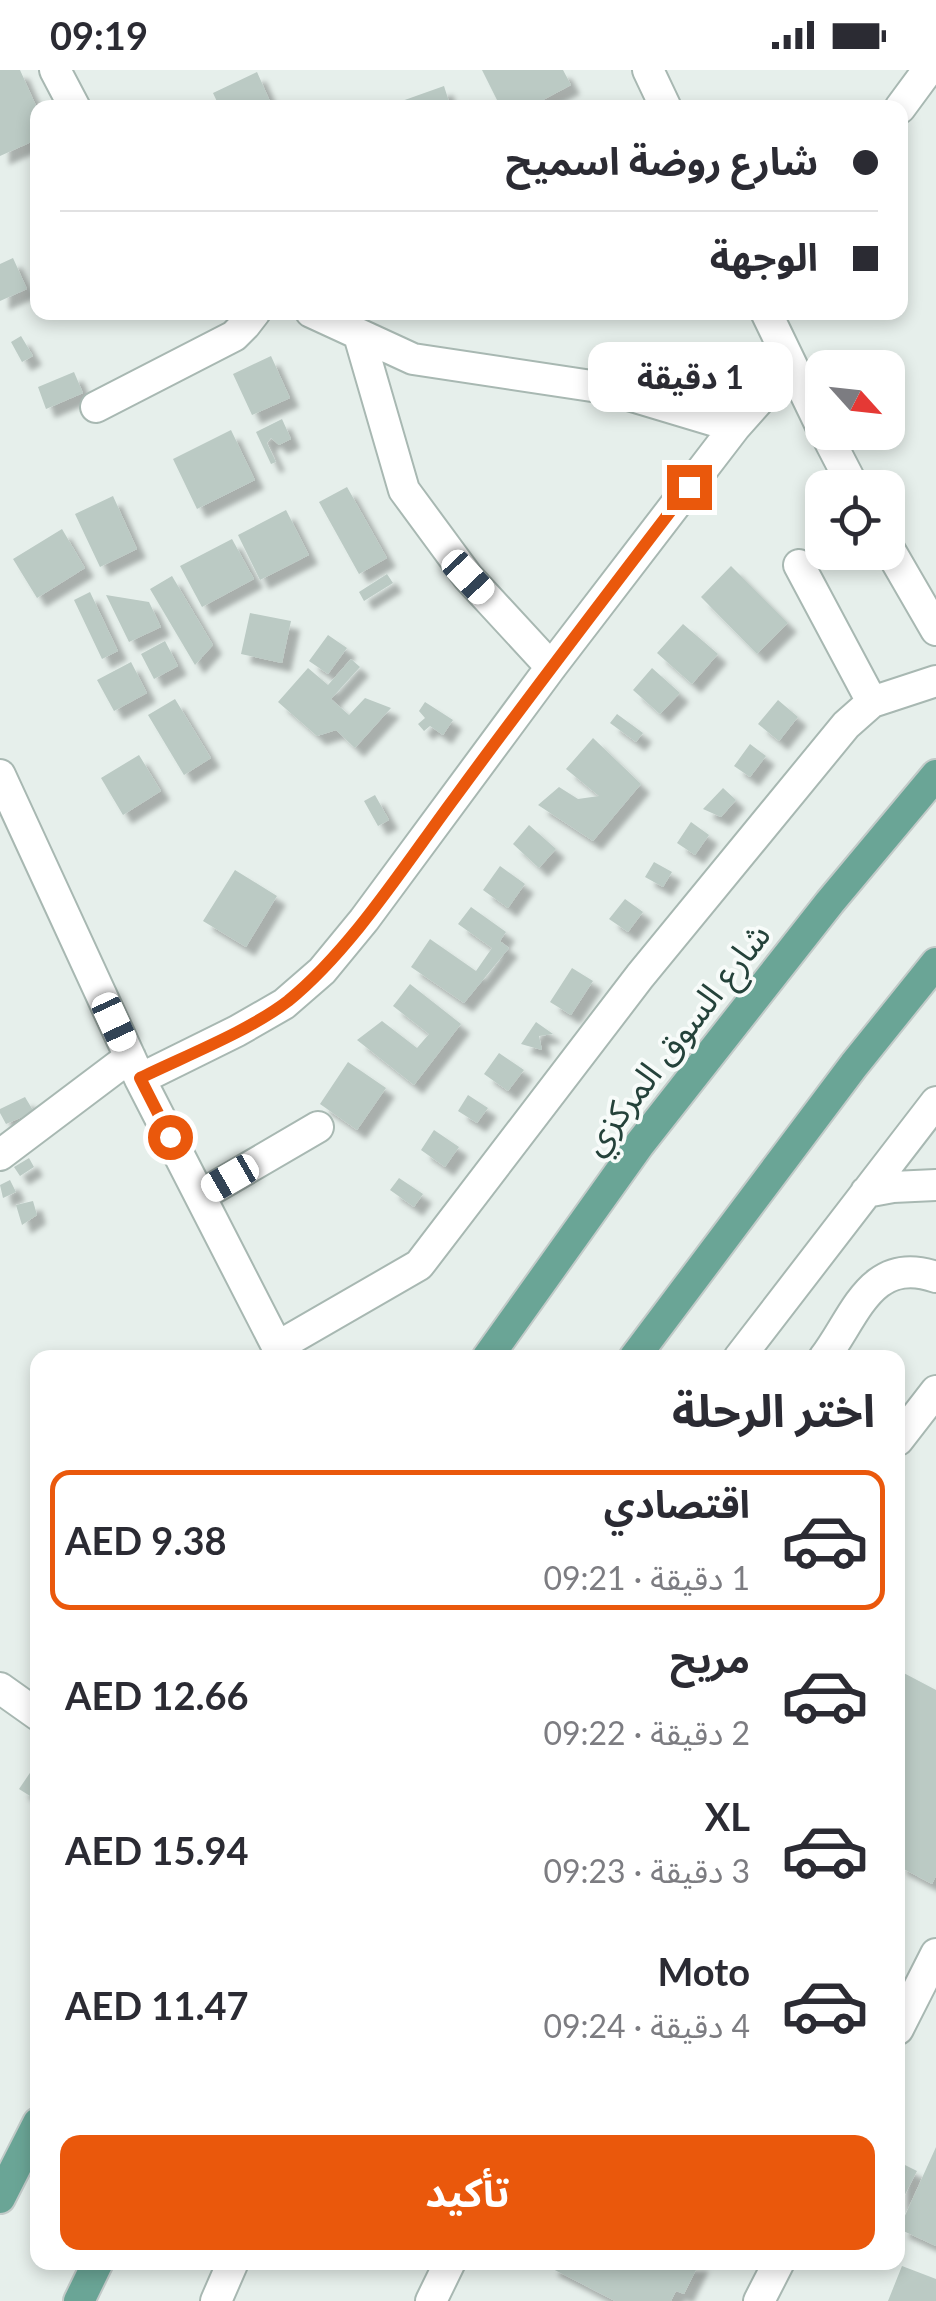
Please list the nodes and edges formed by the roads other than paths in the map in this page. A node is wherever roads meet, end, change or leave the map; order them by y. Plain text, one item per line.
1 (56, 70) edge
2 (648, 70) edge
3 (928, 70) edge
4 (71, 100) edge
5 (662, 100) edge
6 (906, 100) edge
7 (249, 320) edge
8 (328, 320) edge
9 (770, 320) edge
10 (359, 335) junction
11 (791, 364) junction
12 (805, 392) edge
13 (96, 406) dead end
14 (735, 427) junction
15 (798, 566) dead end
16 (901, 570) edge
17 (936, 630) edge
18 (551, 666) junction
19 (936, 682) edge
20 (872, 702) junction
21 (0, 775) edge
22 (936, 775) edge
23 (936, 963) edge
24 (135, 1068) junction
25 (936, 1102) edge
26 (318, 1127) dead end
27 (0, 1154) edge
28 (936, 1185) edge
29 (866, 1192) junction
30 (200, 1196) junction
31 (936, 1277) edge
32 (279, 1350) edge
33 (283, 1350) edge
34 (493, 1350) edge
35 (640, 1350) edge
36 (745, 1350) edge
37 (829, 1350) edge
38 (936, 1391) edge
39 (905, 1431) edge
40 (0, 1688) edge
41 (30, 1709) edge
42 (935, 1956) edge
43 (905, 2015) edge
44 (30, 2139) edge
45 (0, 2198) edge
46 (94, 2270) edge
47 (229, 2270) edge
48 (446, 2270) edge
49 (774, 2270) edge
50 (78, 2301) edge
51 (216, 2301) edge
52 (430, 2301) edge
53 (759, 2301) edge

1 - 4 street
2 - 5 street
3 - 6 street
7 - 13 street
8 - 10 street
9 - 11 street
10 - 14 street
10 - 18 street
11 - 12 street
11 - 14 street
14 - 18 street
15 - 20 street
16 - 17 street
18 - 24 street
19 - 20 street
20 - 33 street
21 - 24 street
22 - 34 main road, شارع السوق المركزي
23 - 35 main road
24 - 27 street
24 - 30 street
25 - 29 street
26 - 30 street
28 - 29 street
29 - 36 street
30 - 32 street
31 - 37 street
38 - 39 street
40 - 41 street
42 - 43 street
44 - 45 main road
46 - 50 main road
47 - 51 street
48 - 52 street
49 - 53 street

